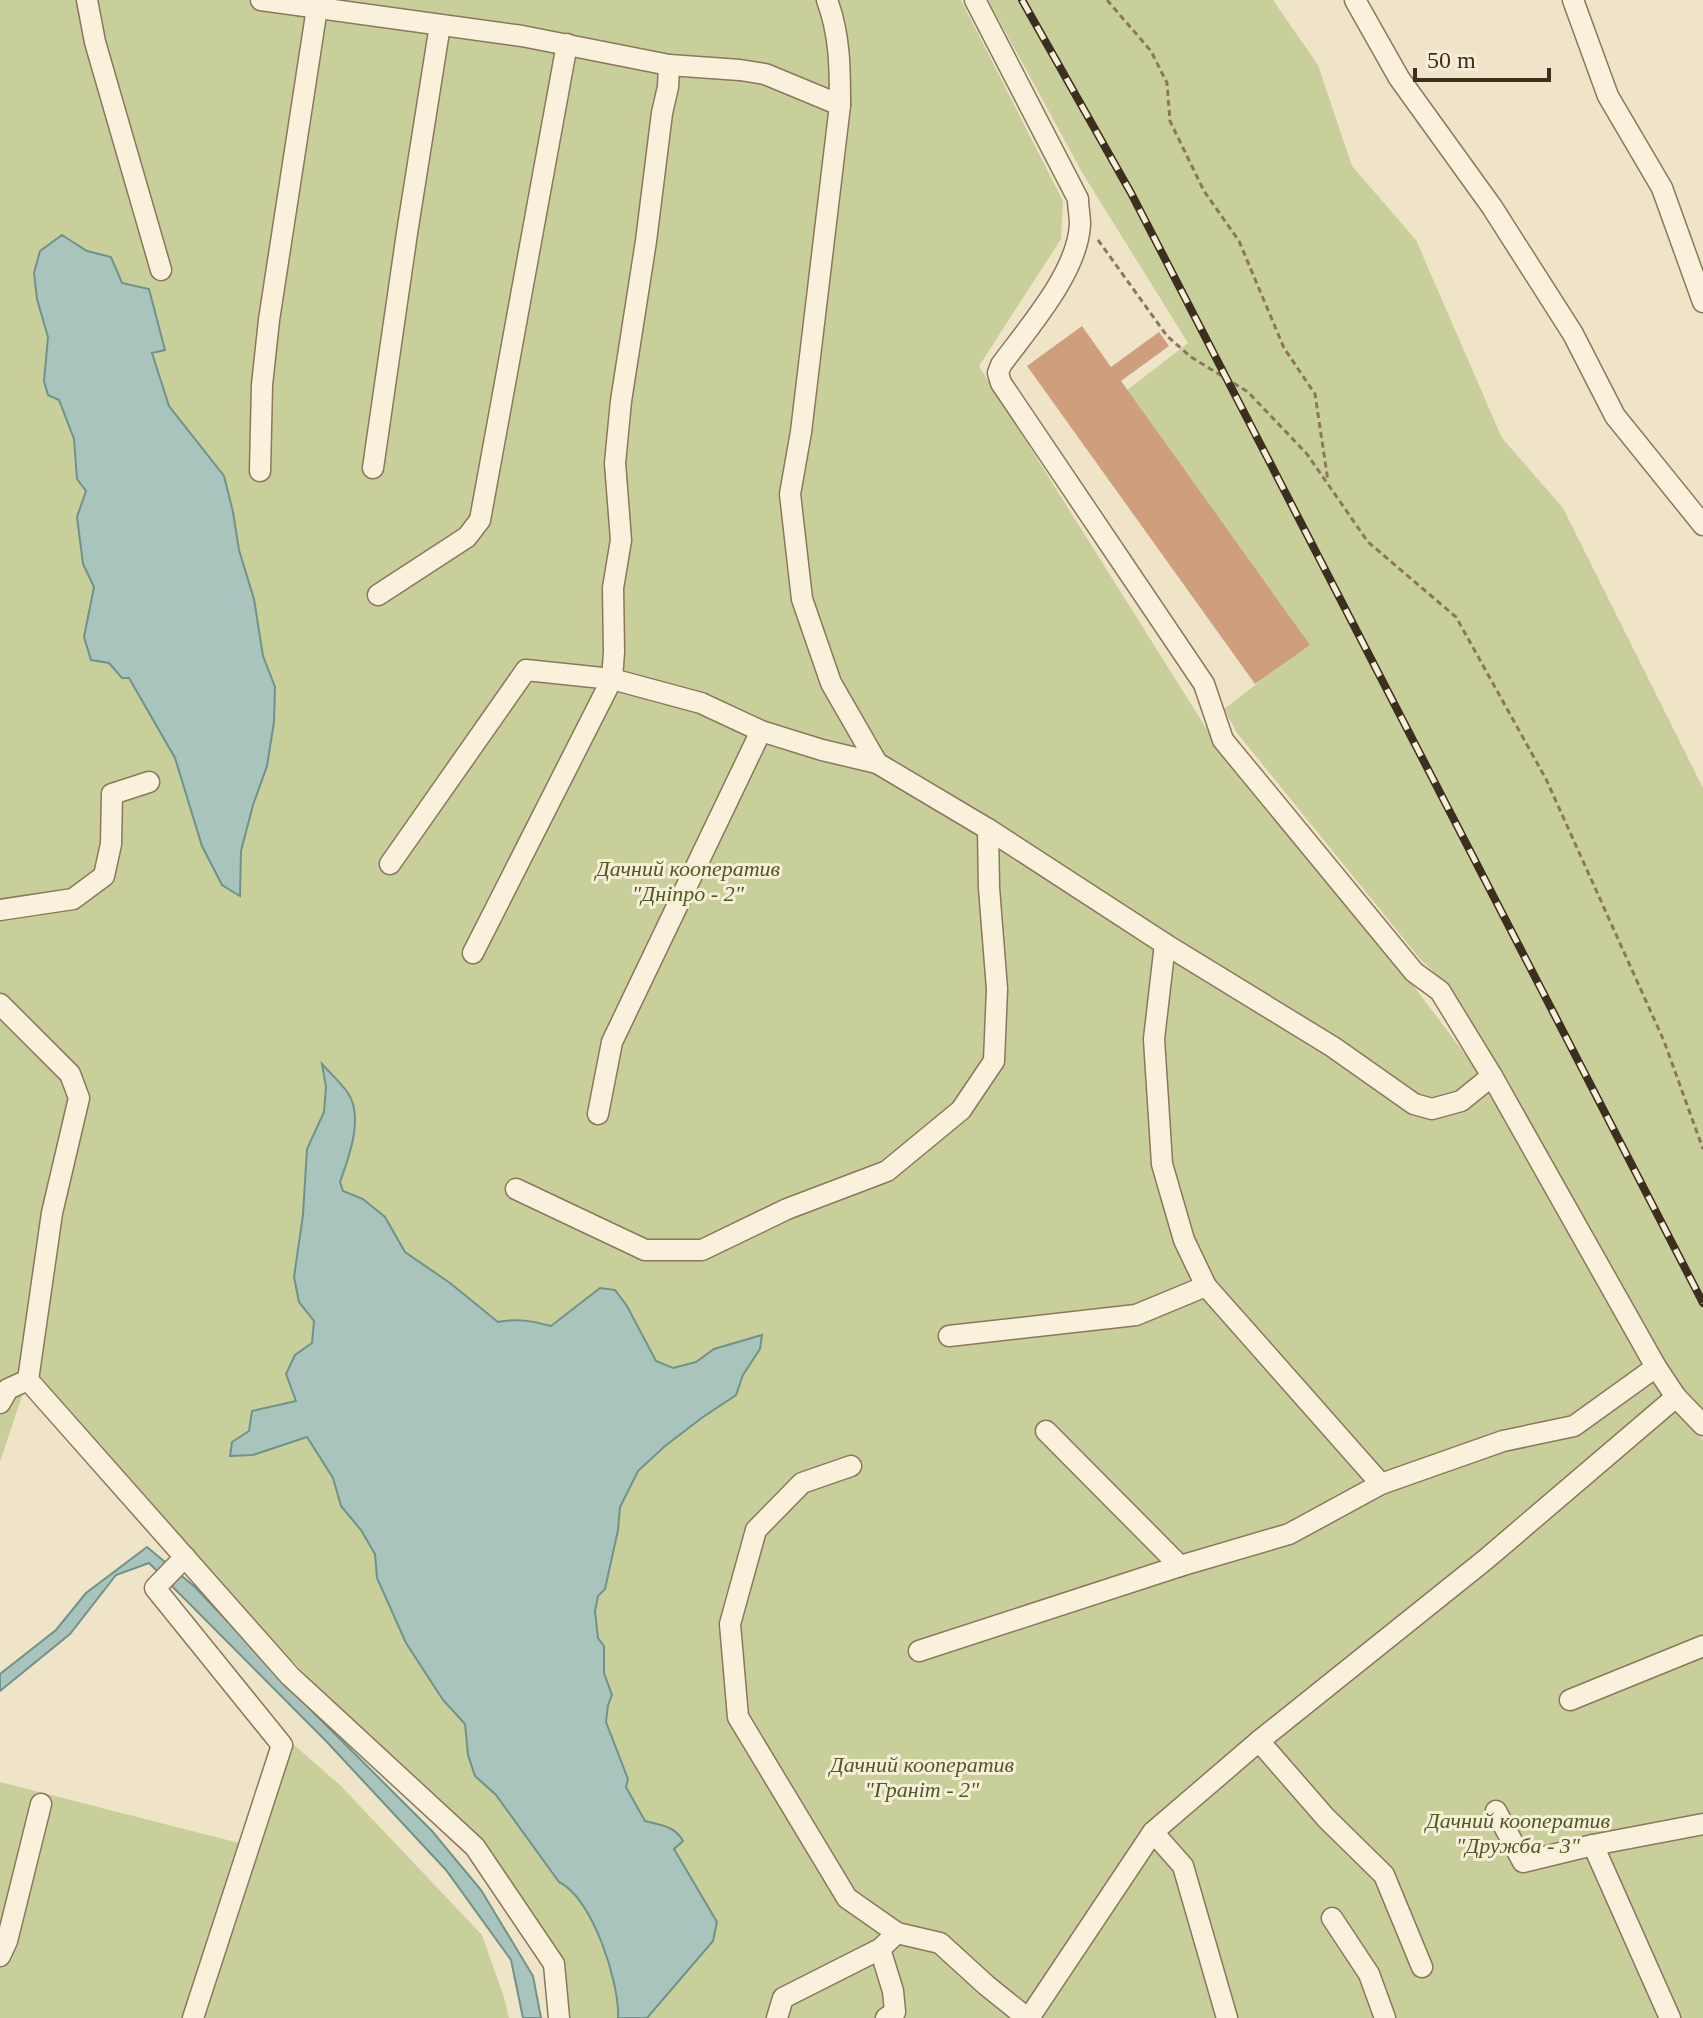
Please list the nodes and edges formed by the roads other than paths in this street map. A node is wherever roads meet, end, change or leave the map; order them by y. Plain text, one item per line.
1 (87, 0) edge
2 (261, 0) edge
3 (827, 0) edge
4 (975, 0) edge
5 (1355, 0) edge
6 (1573, 0) edge
7 (317, 8) junction
8 (440, 25) junction
9 (567, 44) junction
10 (669, 65) junction
11 (840, 105) junction
12 (161, 270) dead end
13 (1703, 302) edge
14 (373, 468) dead end
15 (260, 471) dead end
16 (1703, 525) edge
17 (378, 595) dead end
18 (612, 679) junction
19 (761, 731) junction
20 (877, 763) junction
21 (149, 782) dead end
22 (988, 829) junction
23 (390, 864) dead end
24 (0, 910) edge
25 (1165, 944) junction
26 (473, 953) dead end
27 (0, 1004) edge
28 (1492, 1076) junction
29 (598, 1114) dead end
30 (516, 1189) dead end
31 (1206, 1286) junction
32 (949, 1336) dead end
33 (1656, 1367) junction
34 (28, 1380) junction
35 (1676, 1397) junction
36 (0, 1403) edge
37 (1703, 1425) edge
38 (1046, 1431) dead end
39 (851, 1466) dead end
40 (1381, 1484) junction
41 (185, 1557) junction
42 (1180, 1566) junction
43 (1703, 1646) edge
44 (919, 1651) dead end
45 (1570, 1700) dead end
46 (1259, 1741) junction
47 (41, 1804) dead end
48 (1496, 1811) dead end
49 (1703, 1824) edge
50 (1153, 1832) junction
51 (1593, 1845) junction
52 (1332, 1918) dead end
53 (897, 1933) junction
54 (880, 1949) junction
55 (0, 1956) edge
56 (1422, 1967) dead end
57 (193, 2018) edge
58 (559, 2018) edge
59 (777, 2018) edge
60 (886, 2018) edge
61 (1028, 2018) edge
62 (1227, 2018) edge
63 (1385, 2018) edge
64 (1670, 2018) edge

1 - 12 lane
2 - 7 lane
3 - 11 lane
4 - 28 lane
5 - 16 lane
6 - 13 lane
7 - 8 lane
7 - 15 lane
8 - 9 lane
8 - 14 lane
9 - 10 lane
9 - 17 lane
10 - 11 lane
10 - 18 lane
11 - 20 lane
18 - 19 lane
18 - 23 lane
18 - 26 lane
19 - 20 lane
19 - 29 lane
20 - 22 lane
21 - 24 lane
22 - 25 lane
22 - 30 lane
25 - 28 lane
25 - 31 lane
27 - 34 lane
28 - 33 lane
31 - 32 lane
31 - 40 lane
33 - 35 lane
33 - 40 lane
34 - 36 lane
34 - 41 lane
35 - 37 lane
35 - 46 lane
38 - 42 lane
39 - 53 lane
40 - 42 lane
41 - 57 lane
41 - 58 lane
42 - 44 lane
43 - 45 lane
46 - 50 lane
46 - 56 lane
47 - 55 lane
48 - 51 lane
49 - 51 lane
50 - 61 lane
50 - 62 lane
51 - 64 lane
52 - 63 lane
53 - 54 lane
53 - 61 lane
54 - 59 lane
54 - 60 lane

